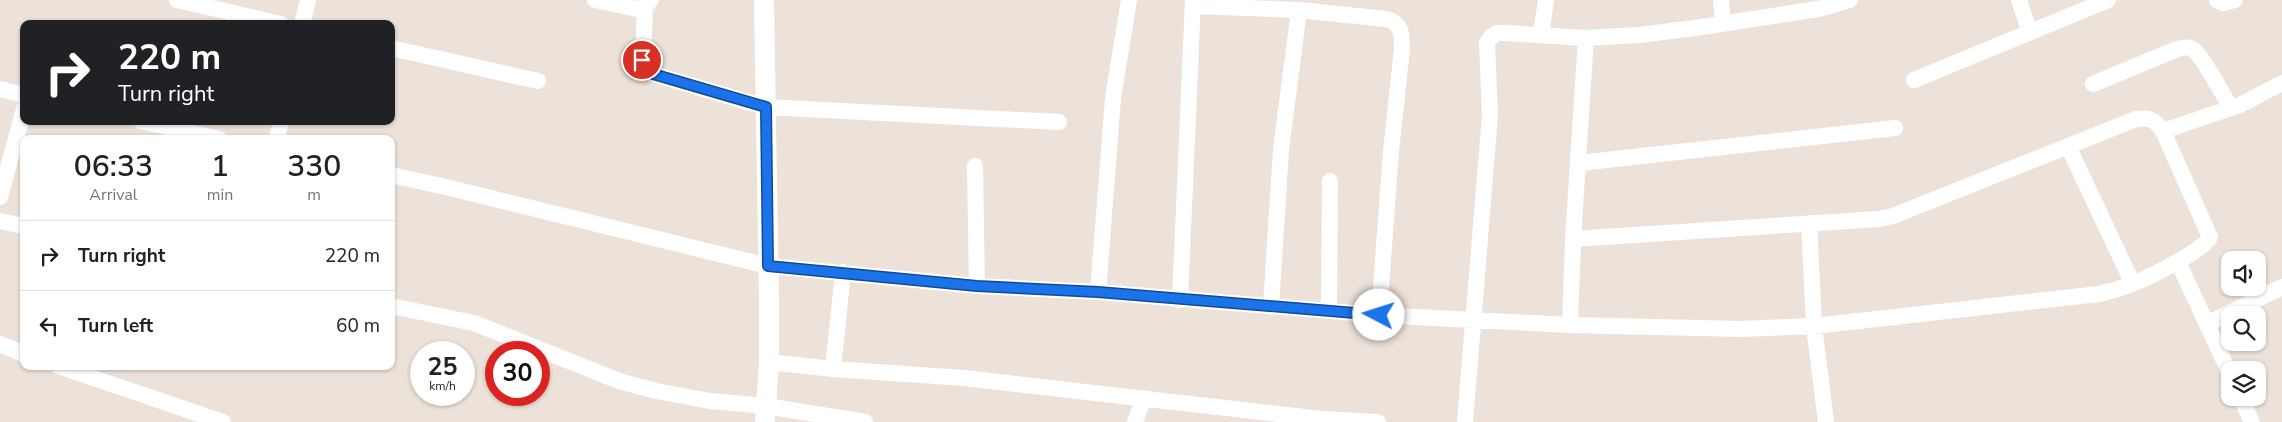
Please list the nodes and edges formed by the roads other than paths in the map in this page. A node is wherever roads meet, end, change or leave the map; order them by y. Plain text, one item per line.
1 (177, 0) edge
2 (308, 0) edge
3 (595, 0) edge
4 (764, 0) edge
5 (1129, 0) edge
6 (1546, 0) edge
7 (1721, 0) edge
8 (1850, 0) edge
9 (2019, 0) edge
10 (2108, 0) edge
11 (2217, 0) edge
12 (2235, 0) edge
13 (648, 3) edge
14 (1193, 3) edge
15 (1299, 10) junction
16 (264, 20) edge
17 (303, 20) edge
18 (1722, 24) junction
19 (2030, 33) junction
20 (1541, 35) junction
21 (1586, 38) junction
22 (395, 49) edge
23 (1914, 80) dead end
24 (538, 81) dead end
25 (2282, 83) edge
26 (2093, 84) dead end
27 (0, 89) edge
28 (20, 94) edge
29 (766, 107) junction
30 (2230, 108) junction
31 (1059, 122) dead end
32 (20, 124) edge
33 (158, 125) edge
34 (1896, 128) dead end
35 (2163, 131) junction
36 (202, 135) edge
37 (2068, 146) junction
38 (1579, 163) junction
39 (975, 166) dead end
40 (395, 176) edge
41 (1330, 181) dead end
42 (0, 197) edge
43 (0, 221) edge
44 (1809, 223) junction
45 (20, 225) edge
46 (1573, 239) junction
47 (2178, 262) junction
48 (768, 266) junction
49 (843, 272) junction
50 (2134, 284) junction
51 (977, 286) junction
52 (2282, 286) edge
53 (1098, 292) junction
54 (1180, 300) junction
55 (1271, 306) junction
56 (395, 307) edge
57 (1329, 311) junction
58 (1379, 315) junction
59 (1475, 319) junction
60 (2207, 324) junction
61 (1570, 325) junction
62 (1814, 326) junction
63 (0, 344) edge
64 (20, 352) edge
65 (2224, 361) edge
66 (769, 362) junction
67 (833, 369) junction
68 (70, 370) edge
69 (1143, 400) junction
70 (2245, 406) edge
71 (766, 414) edge
72 (223, 422) edge
73 (865, 422) edge
74 (1136, 422) edge
75 (1378, 422) edge
76 (1465, 422) edge
77 (1826, 422) edge
78 (2252, 422) edge

1 - 16 street
2 - 17 street
3 - 13 street
4 - 29 street
5 - 53 street
6 - 20 street
7 - 18 street
8 - 18 street
9 - 19 street
10 - 19 street
11 - 12 street
13 - 29 street
14 - 15 street
14 - 54 street
15 - 55 street
15 - 58 street
18 - 21 street
19 - 23 street
20 - 21 street
20 - 59 street
21 - 38 street
22 - 24 street
25 - 30 street
26 - 30 street
27 - 28 street
29 - 31 street
29 - 48 street
30 - 35 street
32 - 42 street
33 - 36 street
34 - 38 street
35 - 37 street
35 - 47 street
37 - 44 street
37 - 50 street
38 - 46 street
39 - 51 street
40 - 48 street
41 - 57 street
43 - 45 street
44 - 46 street
44 - 62 street
46 - 61 street
47 - 50 street
47 - 60 street
48 - 49 street
48 - 66 street
49 - 51 street
49 - 67 street
50 - 62 street
51 - 53 street
52 - 60 street
53 - 54 street
54 - 55 street
55 - 57 street
56 - 71 street
57 - 58 street
58 - 59 street
59 - 61 street
59 - 76 street
60 - 65 street
61 - 62 street
62 - 77 street
63 - 64 street
66 - 67 street
66 - 71 street
67 - 69 street
68 - 72 street
69 - 74 street
69 - 75 street
70 - 78 street
71 - 73 street

